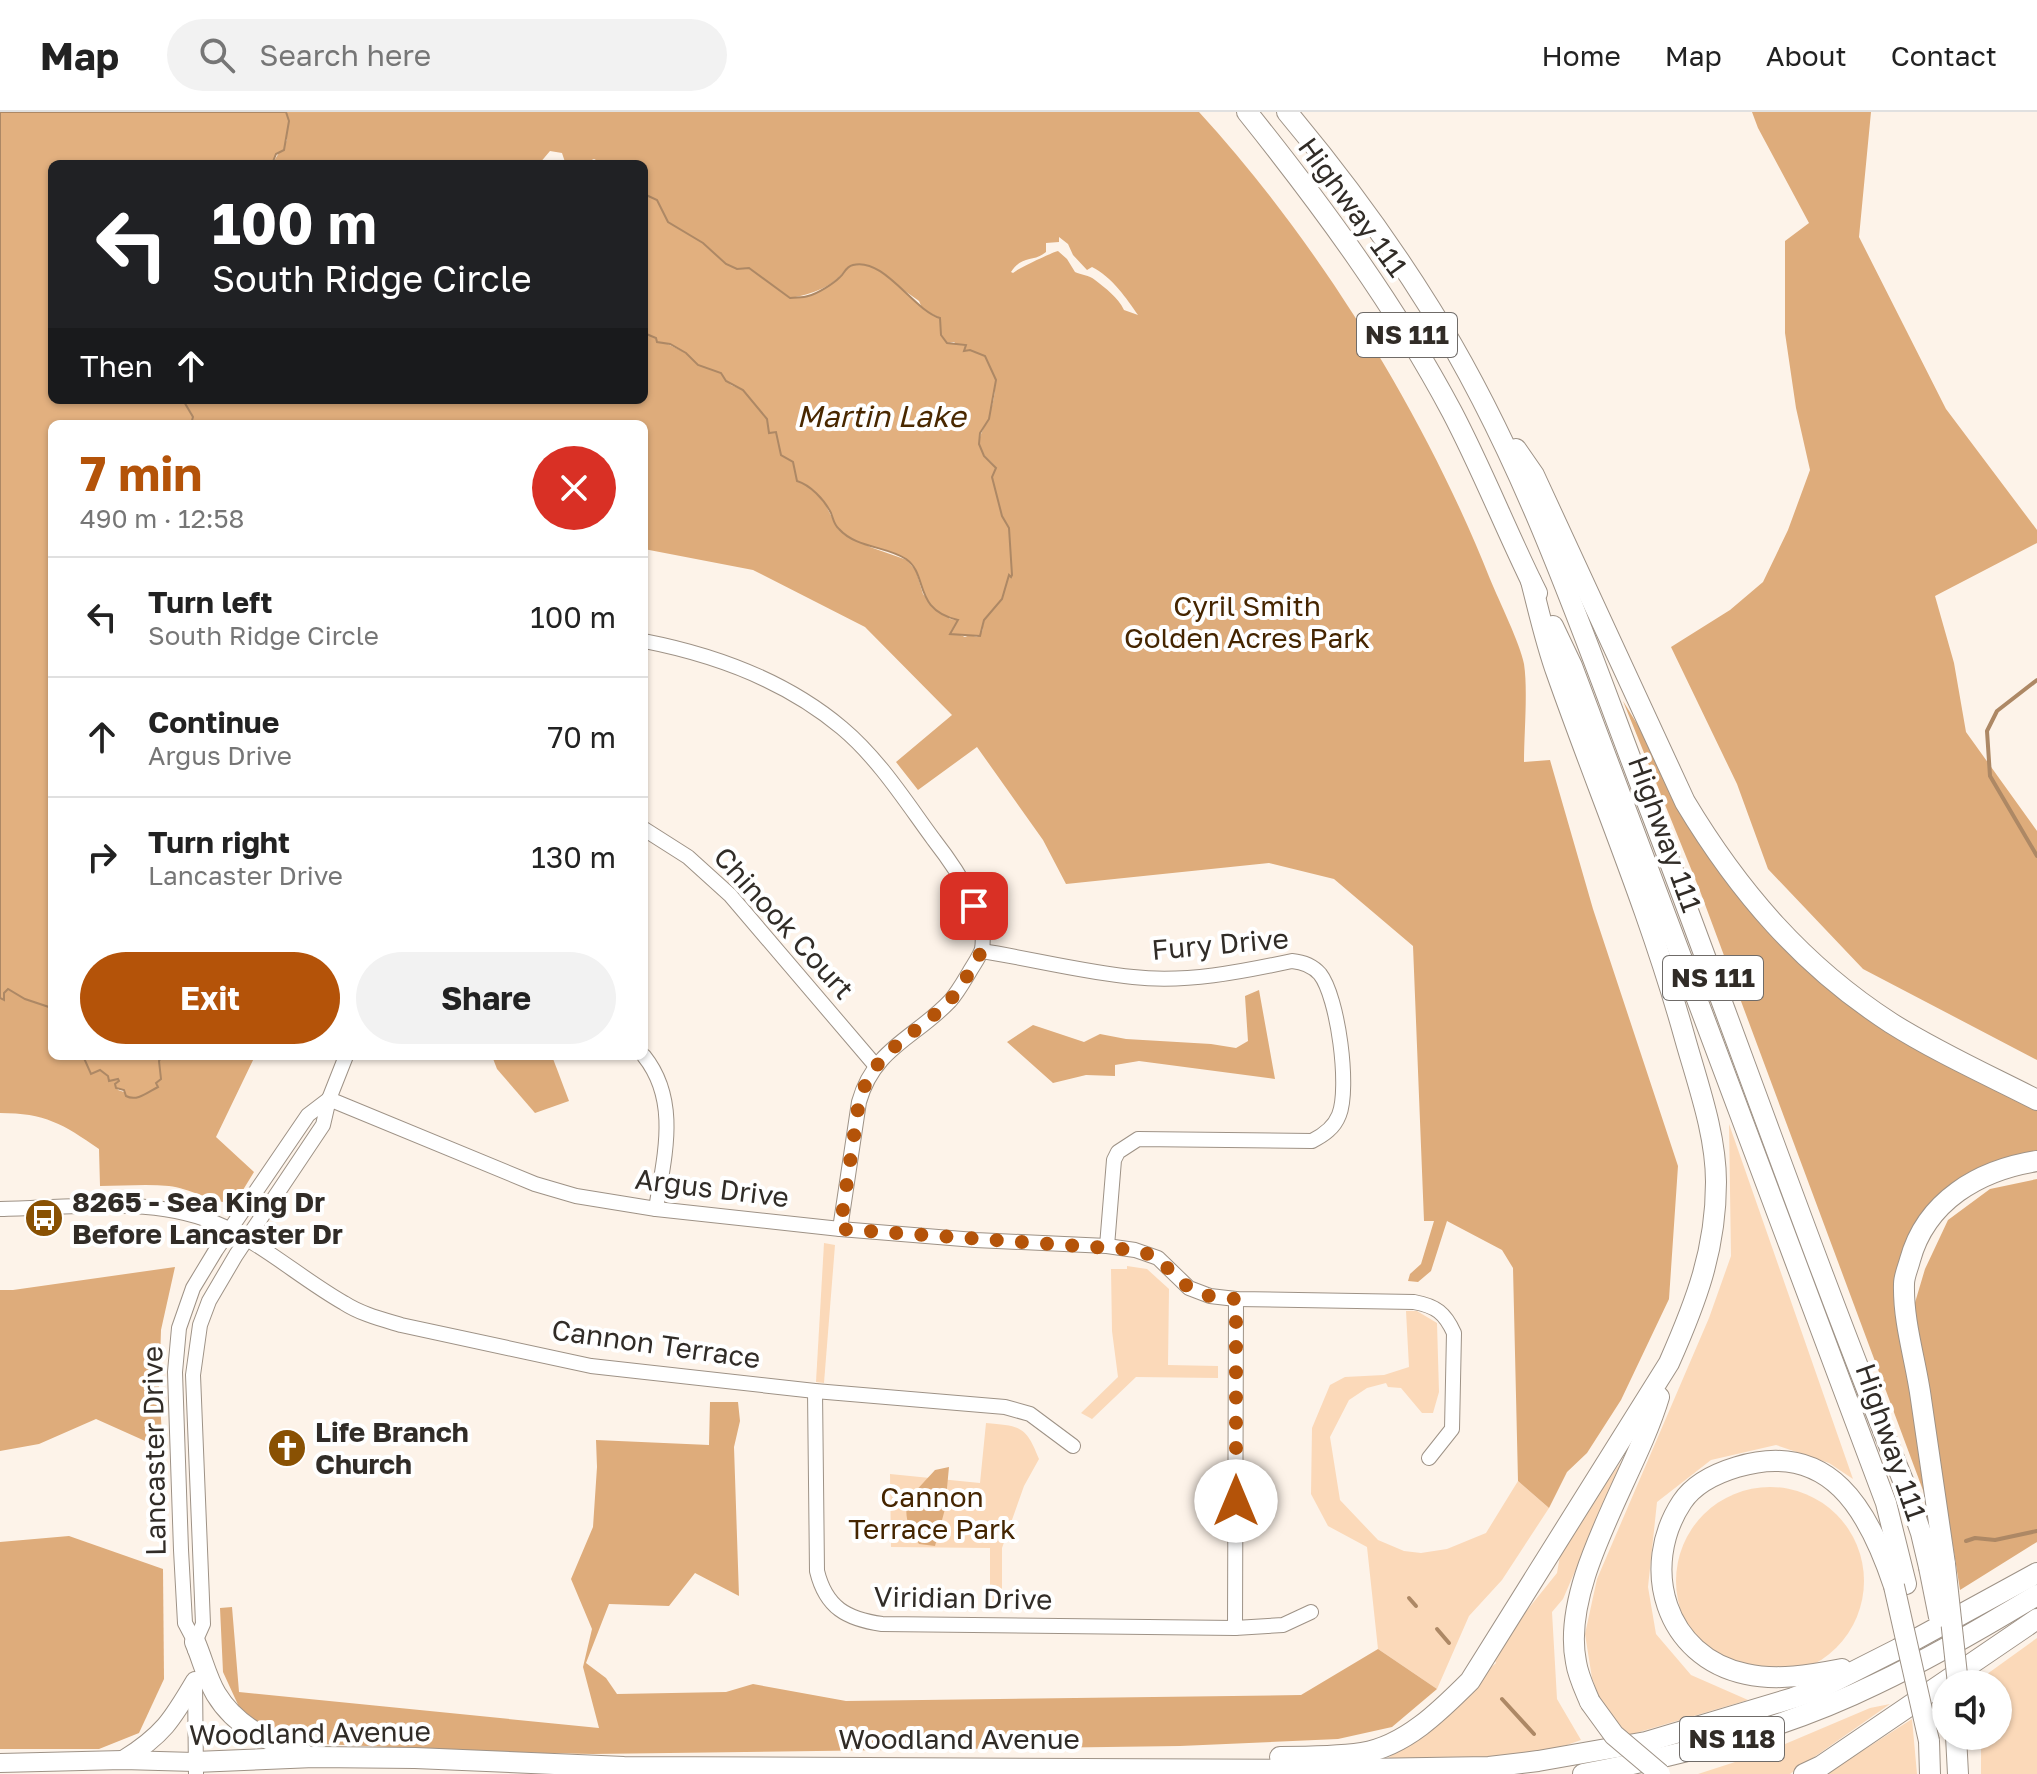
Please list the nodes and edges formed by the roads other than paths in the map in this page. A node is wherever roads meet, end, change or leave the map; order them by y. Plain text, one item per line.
1 (1247, 112) edge
2 (1287, 112) edge
3 (1480, 396) junction
4 (1531, 581) junction
5 (648, 642) edge
6 (648, 832) edge
7 (982, 951) junction
8 (344, 1060) edge
9 (647, 1060) edge
10 (875, 1065) junction
11 (329, 1099) junction
12 (2037, 1100) edge
13 (290, 1145) junction
14 (305, 1155) junction
15 (2037, 1161) edge
16 (0, 1209) edge
17 (656, 1209) junction
18 (840, 1229) junction
19 (229, 1230) junction
20 (245, 1240) junction
21 (1107, 1246) junction
22 (1236, 1299) junction
23 (1669, 1363) junction
24 (815, 1391) junction
25 (1073, 1446) dead end
26 (1429, 1458) dead end
27 (1937, 1565) junction
28 (2037, 1566) edge
29 (2037, 1573) edge
30 (1900, 1585) junction
31 (2037, 1595) edge
32 (1973, 1610) junction
33 (1311, 1612) dead end
34 (2037, 1619) edge
35 (1235, 1628) junction
36 (195, 1642) junction
37 (1866, 1665) junction
38 (1948, 1670) edge
39 (1956, 1670) edge
40 (195, 1681) junction
41 (1957, 1750) edge
42 (314, 1757) junction
43 (123, 1760) junction
44 (0, 1763) edge
45 (963, 1767) junction
46 (196, 1768) edge
47 (1583, 1774) edge
48 (1660, 1774) edge
49 (1804, 1774) edge
50 (1930, 1774) edge
51 (1958, 1774) edge

1 - 4 highway, Highway 111 / NS 111
2 - 3 highway, Highway 111 / NS 111
3 - 12 highway
3 - 27 highway, Highway 111 / NS 111
4 - 23 highway
4 - 30 highway, Highway 111 / NS 111
5 - 7 street
6 - 10 street, Chinook Court
7 - 10 street
7 - 21 street, Fury Drive
8 - 11 street, Lancaster Drive
9 - 17 street
10 - 18 street
11 - 13 street, Lancaster Drive
11 - 14 street, Lancaster Drive
11 - 17 street, Argus Drive
13 - 14 street
13 - 19 street, Lancaster Drive
14 - 20 street, Lancaster Drive
15 - 27 highway
16 - 19 street, Cannon Terrace
17 - 18 street, Argus Drive
18 - 21 street, Argus Drive
19 - 20 street, Cannon Terrace
19 - 36 street, Lancaster Drive
20 - 24 street, Cannon Terrace
20 - 36 street, Lancaster Drive
21 - 22 street, Argus Drive
22 - 26 street, Argus Drive
22 - 35 street
23 - 45 highway
23 - 48 highway, bridge
24 - 25 street, Cannon Terrace
24 - 35 street, Viridian Drive
27 - 38 highway, Highway 111 / NS 111, bridge
27 - 39 highway, bridge
28 - 32 highway
29 - 32 highway, NS 118
30 - 37 highway
30 - 50 highway, Highway 111 / NS 111, bridge
31 - 47 highway, NS 118
32 - 37 highway, Woodland Avenue / NS 118
33 - 35 street, Viridian Drive
34 - 49 highway
36 - 40 street, Lancaster Drive
36 - 42 highway
37 - 45 highway, Woodland Avenue / NS 118
40 - 43 main road
40 - 46 street, Lancaster Drive
41 - 51 highway
42 - 45 highway, Woodland Avenue / NS 118
42 - 46 highway, Woodland Avenue / NS 118
43 - 44 main road, Woodland Avenue / NS 118
43 - 46 main road, Woodland Avenue / NS 118

